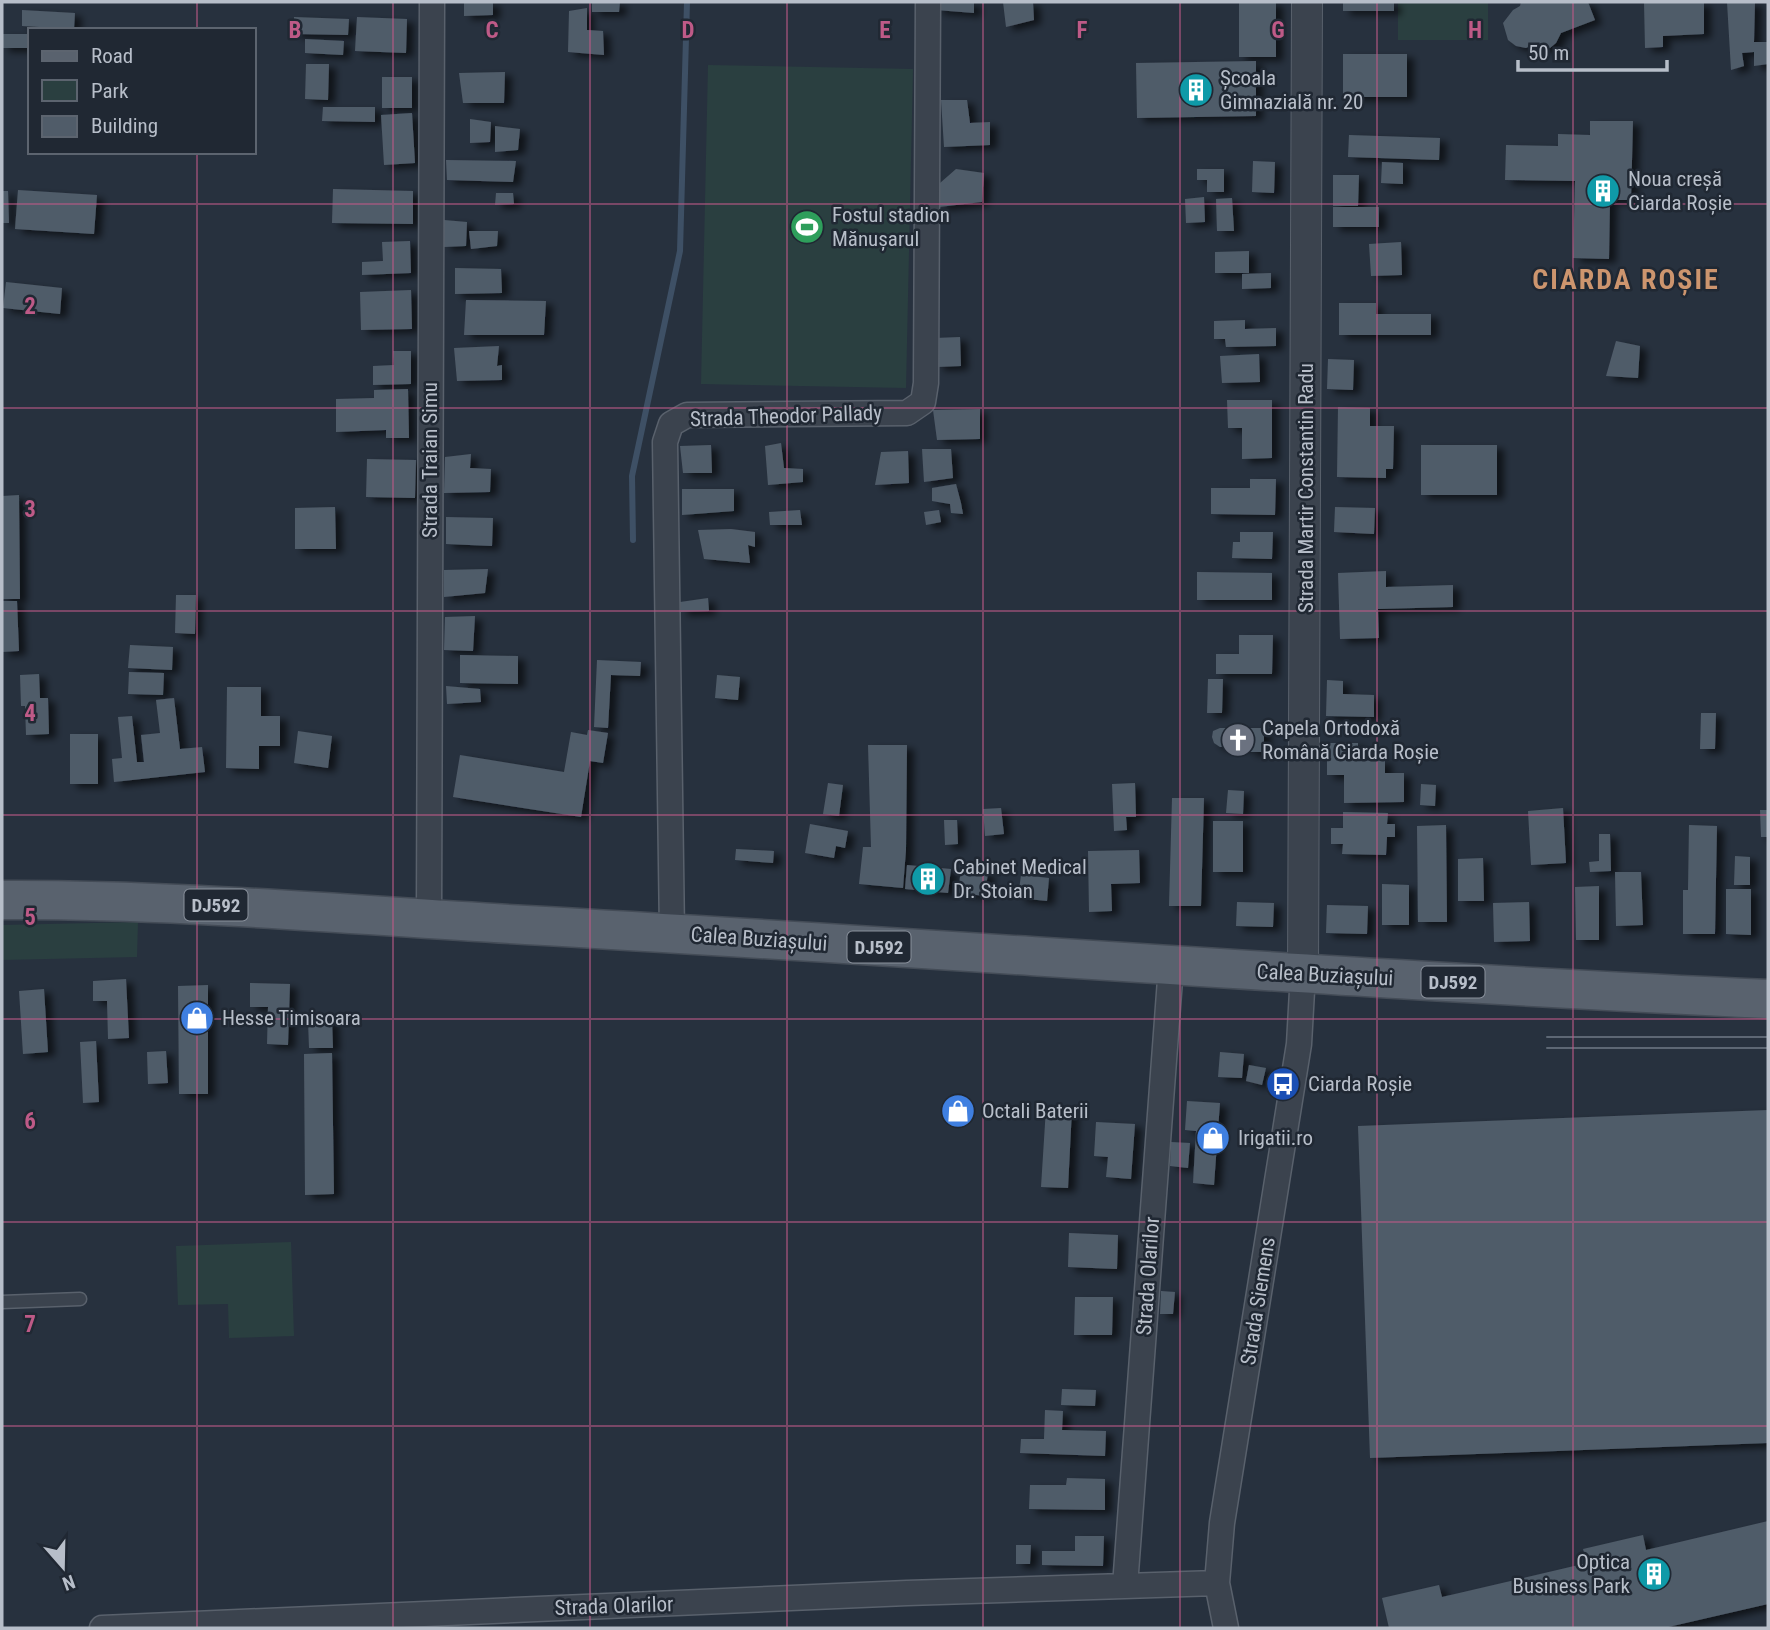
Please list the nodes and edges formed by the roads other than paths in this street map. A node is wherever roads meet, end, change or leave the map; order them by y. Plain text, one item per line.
1 (432, 2) edge
2 (928, 2) edge
3 (1307, 2) edge
4 (2, 900) edge
5 (429, 919) junction
6 (672, 933) junction
7 (1171, 966) junction
8 (1303, 973) junction
9 (1768, 999) edge
10 (80, 1299) dead end
11 (2, 1302) edge
12 (1217, 1583) junction
13 (1125, 1586) junction
14 (102, 1628) edge
15 (1226, 1628) edge

1 - 5 street, Strada Traian Simu
2 - 6 street, Strada Theodor Pallady
3 - 8 street, Strada Martir Constantin Radu
4 - 5 main road, Calea Buziașului / DJ592
5 - 6 main road, Calea Buziașului / DJ592
6 - 7 main road, Calea Buziașului / DJ592
7 - 8 main road, Calea Buziașului / DJ592
7 - 13 street, Strada Olarilor
8 - 9 main road, Calea Buziașului / DJ592
8 - 12 street, Strada Siemens
10 - 11 lane
12 - 13 street, Strada Olarilor
12 - 15 street, Strada Siemens
13 - 14 street, Strada Olarilor

